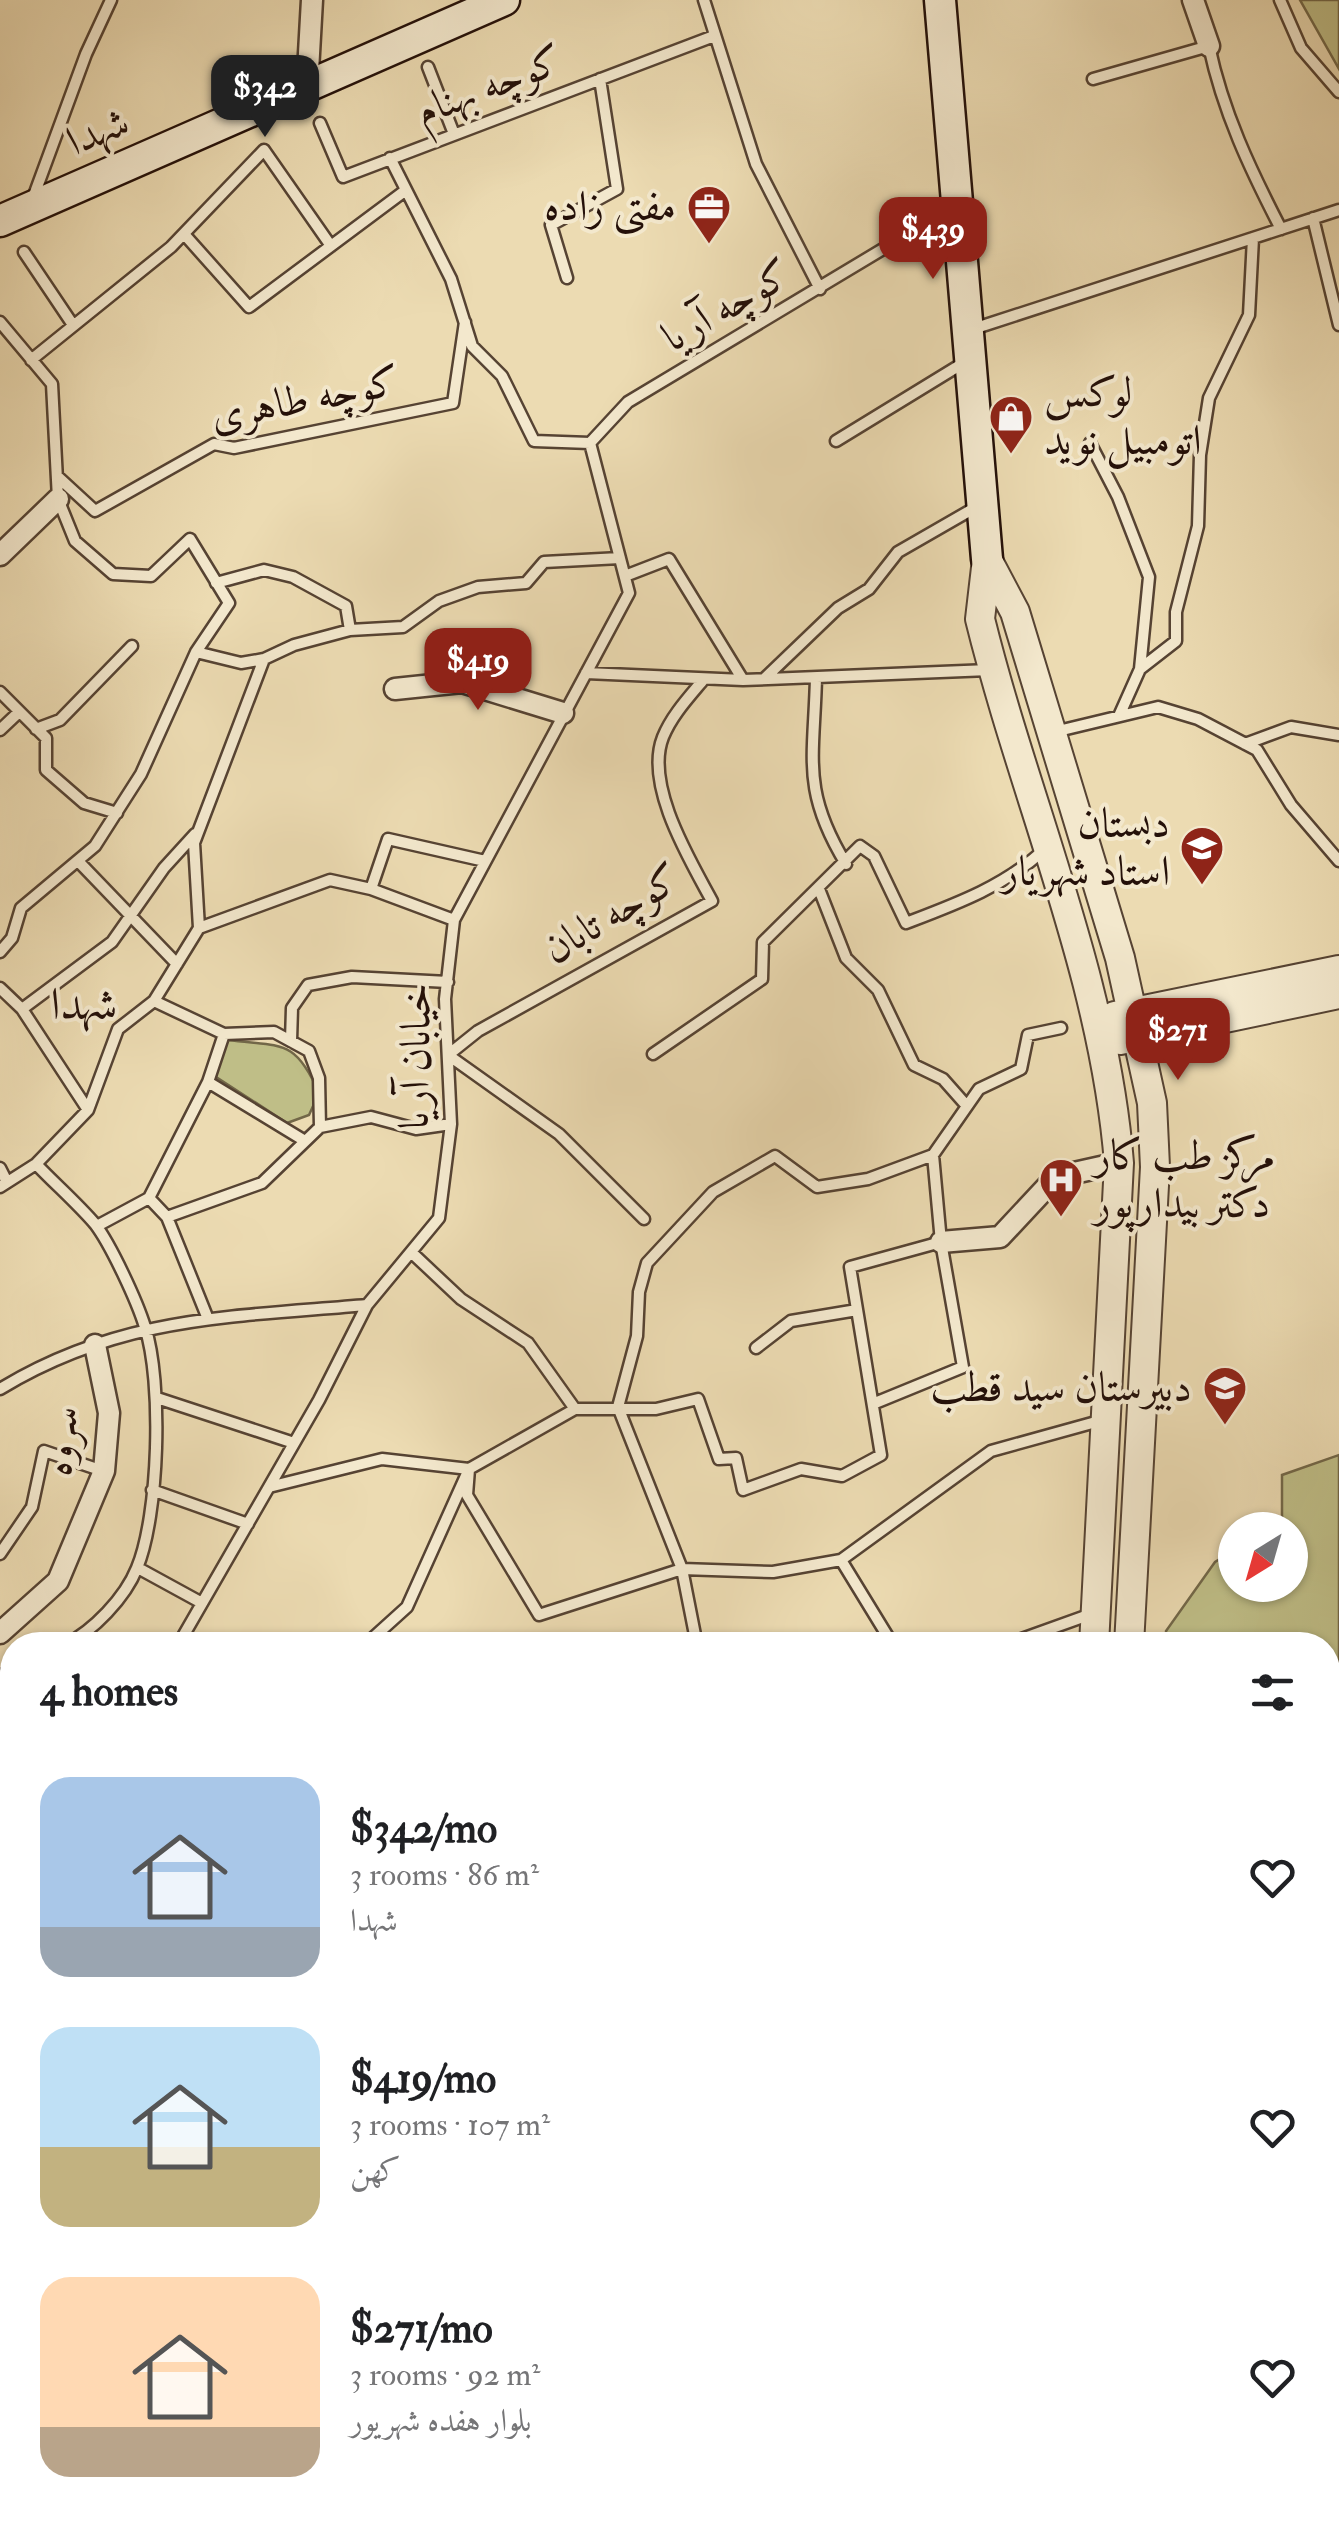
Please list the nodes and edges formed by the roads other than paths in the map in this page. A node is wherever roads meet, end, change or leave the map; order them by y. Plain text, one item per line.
1 (111, 0) edge
2 (312, 0) edge
3 (504, 0) edge
4 (704, 0) edge
5 (940, 0) edge
6 (1192, 0) edge
7 (1280, 0) edge
8 (714, 36) junction
9 (1209, 46) junction
10 (428, 67) dead end
11 (600, 78) junction
12 (1093, 79) dead end
13 (306, 89) junction
14 (1339, 92) edge
15 (320, 123) dead end
16 (454, 134) junction
17 (390, 158) junction
18 (406, 190) junction
19 (957, 205) junction
20 (29, 208) junction
21 (1339, 210) edge
22 (1313, 218) junction
23 (0, 221) edge
24 (1281, 229) junction
25 (184, 234) junction
26 (1253, 238) junction
27 (331, 246) junction
28 (24, 252) dead end
29 (567, 278) dead end
30 (820, 290) junction
31 (0, 322) edge
32 (464, 322) junction
33 (73, 325) junction
34 (1339, 325) edge
35 (969, 345) junction
36 (31, 360) junction
37 (836, 441) dead end
38 (590, 442) junction
39 (1090, 443) dead end
40 (56, 475) junction
41 (58, 499) junction
42 (982, 504) junction
43 (0, 556) edge
44 (620, 558) junction
45 (986, 559) junction
46 (625, 576) junction
47 (216, 583) junction
48 (350, 630) junction
49 (132, 646) dead end
50 (196, 652) junction
51 (264, 659) junction
52 (993, 670) junction
53 (1140, 670) junction
54 (586, 673) junction
55 (816, 678) junction
56 (704, 679) junction
57 (743, 680) junction
58 (763, 680) junction
59 (395, 688) dead end
60 (0, 692) edge
61 (18, 713) junction
62 (563, 713) junction
63 (1119, 716) junction
64 (36, 729) junction
65 (0, 730) edge
66 (1048, 733) junction
67 (1339, 735) edge
68 (1245, 744) junction
69 (116, 813) junction
70 (200, 828) junction
71 (1048, 847) junction
72 (78, 861) junction
73 (484, 861) junction
74 (1339, 861) edge
75 (846, 864) junction
76 (371, 889) junction
77 (820, 889) junction
78 (135, 915) junction
79 (454, 920) junction
80 (200, 928) junction
81 (0, 952) edge
82 (177, 964) junction
83 (1339, 970) edge
84 (448, 982) junction
85 (0, 988) edge
86 (1339, 994) edge
87 (154, 1002) junction
88 (22, 1009) junction
89 (1135, 1025) junction
90 (1061, 1028) dead end
91 (1100, 1031) junction
92 (224, 1034) junction
93 (291, 1041) junction
94 (653, 1054) dead end
95 (448, 1056) junction
96 (208, 1082) junction
97 (966, 1105) junction
98 (88, 1110) junction
99 (450, 1124) junction
100 (320, 1127) junction
101 (306, 1140) junction
102 (933, 1155) junction
103 (1119, 1163) junction
104 (36, 1164) junction
105 (0, 1168) edge
106 (3, 1185) edge
107 (148, 1198) junction
108 (168, 1217) junction
109 (644, 1219) dead end
110 (97, 1226) junction
111 (941, 1242) junction
112 (411, 1252) junction
113 (366, 1305) junction
114 (858, 1310) junction
115 (208, 1319) junction
116 (146, 1327) junction
117 (95, 1345) junction
118 (756, 1348) dead end
119 (0, 1389) edge
120 (158, 1398) junction
121 (875, 1403) junction
122 (618, 1407) junction
123 (575, 1409) junction
124 (1104, 1420) junction
125 (294, 1443) junction
126 (469, 1469) junction
127 (104, 1471) junction
128 (270, 1487) junction
129 (152, 1490) junction
130 (248, 1524) junction
131 (0, 1554) edge
132 (841, 1560) junction
133 (138, 1568) junction
134 (682, 1569) junction
135 (202, 1604) junction
136 (1096, 1612) junction
137 (1, 1632) edge
138 (86, 1632) edge
139 (186, 1632) edge
140 (379, 1632) edge
141 (694, 1632) edge
142 (885, 1632) edge
143 (1041, 1632) edge
144 (1095, 1632) edge
145 (1130, 1632) edge

1 - 20 lane
2 - 13 street
3 - 13 main road, شهدا
4 - 8 lane
5 - 19 main road
6 - 9 street
7 - 14 lane
8 - 11 lane, کوچه بهنام
8 - 30 lane
9 - 12 lane
9 - 24 lane
10 - 16 lane
11 - 16 lane, کوچه بهنام
11 - 29 lane
13 - 20 main road, شهدا
15 - 17 lane, کوچه بهنام
16 - 17 lane, کوچه بهنام
17 - 18 lane
18 - 27 lane
18 - 32 lane
19 - 30 lane, کوچه آریا
19 - 35 main road
20 - 23 main road, شهدا
21 - 22 lane
22 - 24 lane
22 - 34 lane
24 - 26 lane
25 - 27 lane
25 - 27 lane
25 - 33 lane
26 - 35 lane
26 - 53 lane
28 - 33 lane
30 - 38 lane, کوچه آریا
31 - 36 lane
32 - 38 lane
32 - 40 lane, کوچه طاهری
33 - 36 lane
35 - 37 lane
35 - 42 main road
36 - 40 lane
38 - 44 lane, خیابان آریا
39 - 53 lane
40 - 41 lane
41 - 43 street
41 - 47 lane
42 - 45 main road
42 - 58 lane
44 - 46 lane, خیابان آریا
44 - 48 lane
45 - 52 street
45 - 66 street
46 - 54 lane, خیابان آریا
46 - 57 lane
47 - 48 lane
47 - 50 lane
48 - 51 lane
49 - 64 lane
50 - 51 lane
50 - 69 lane
51 - 70 lane
52 - 55 lane
52 - 71 street
53 - 63 lane
54 - 56 lane
54 - 62 lane, خیابان آریا
55 - 58 lane
55 - 75 lane
56 - 57 lane
56 - 95 lane, کوچه تابان
57 - 58 lane
59 - 62 street
60 - 61 lane
61 - 64 lane
61 - 65 lane
62 - 73 lane, خیابان آریا
63 - 66 lane
63 - 68 lane
64 - 69 lane
66 - 89 street
67 - 68 lane
68 - 74 lane
69 - 72 lane
70 - 78 lane
70 - 80 lane
71 - 75 lane
71 - 91 street
72 - 78 lane
72 - 81 lane
73 - 76 lane
73 - 79 lane, خیابان آریا
75 - 77 lane
76 - 79 lane
76 - 80 lane
77 - 94 lane
77 - 97 lane
78 - 82 lane
78 - 88 lane
79 - 84 lane, خیابان آریا
80 - 82 lane
82 - 87 lane
83 - 89 street
84 - 93 lane
84 - 95 lane, خیابان آریا
85 - 88 lane
86 - 89 street
87 - 92 lane
87 - 98 lane
88 - 98 lane
89 - 91 street
89 - 145 street
90 - 97 lane
91 - 103 street
92 - 93 lane
92 - 96 lane
93 - 100 lane
95 - 99 lane, خیابان آریا
95 - 109 lane
96 - 101 lane
96 - 107 lane
97 - 102 lane
98 - 104 lane
99 - 100 lane
99 - 112 lane, خیابان آریا
100 - 101 lane
101 - 108 lane
102 - 111 lane
102 - 122 lane
103 - 111 street
103 - 124 street
104 - 106 lane
104 - 110 lane
105 - 106 lane
107 - 108 lane
107 - 110 lane
108 - 115 lane
110 - 116 lane
111 - 114 lane
111 - 121 lane
112 - 113 lane, خیابان آریا
112 - 123 lane
113 - 115 lane
113 - 125 lane, خیابان آریا
114 - 118 lane
114 - 121 lane
115 - 116 lane
116 - 117 lane
116 - 120 lane
117 - 119 lane
117 - 127 street, سروه
120 - 125 lane
120 - 129 lane
121 - 122 lane
122 - 123 lane
122 - 134 lane
123 - 126 lane
124 - 132 lane
124 - 136 street
125 - 128 lane, خیابان آریا
126 - 128 lane
126 - 134 lane
126 - 140 lane
127 - 131 lane
127 - 137 street, سروه
128 - 130 lane, خیابان آریا
129 - 130 lane
129 - 133 lane
130 - 135 lane, خیابان آریا
132 - 134 lane
132 - 142 lane
133 - 135 lane
133 - 138 lane
134 - 141 lane
135 - 139 lane, خیابان آریا
136 - 143 lane
136 - 144 street

